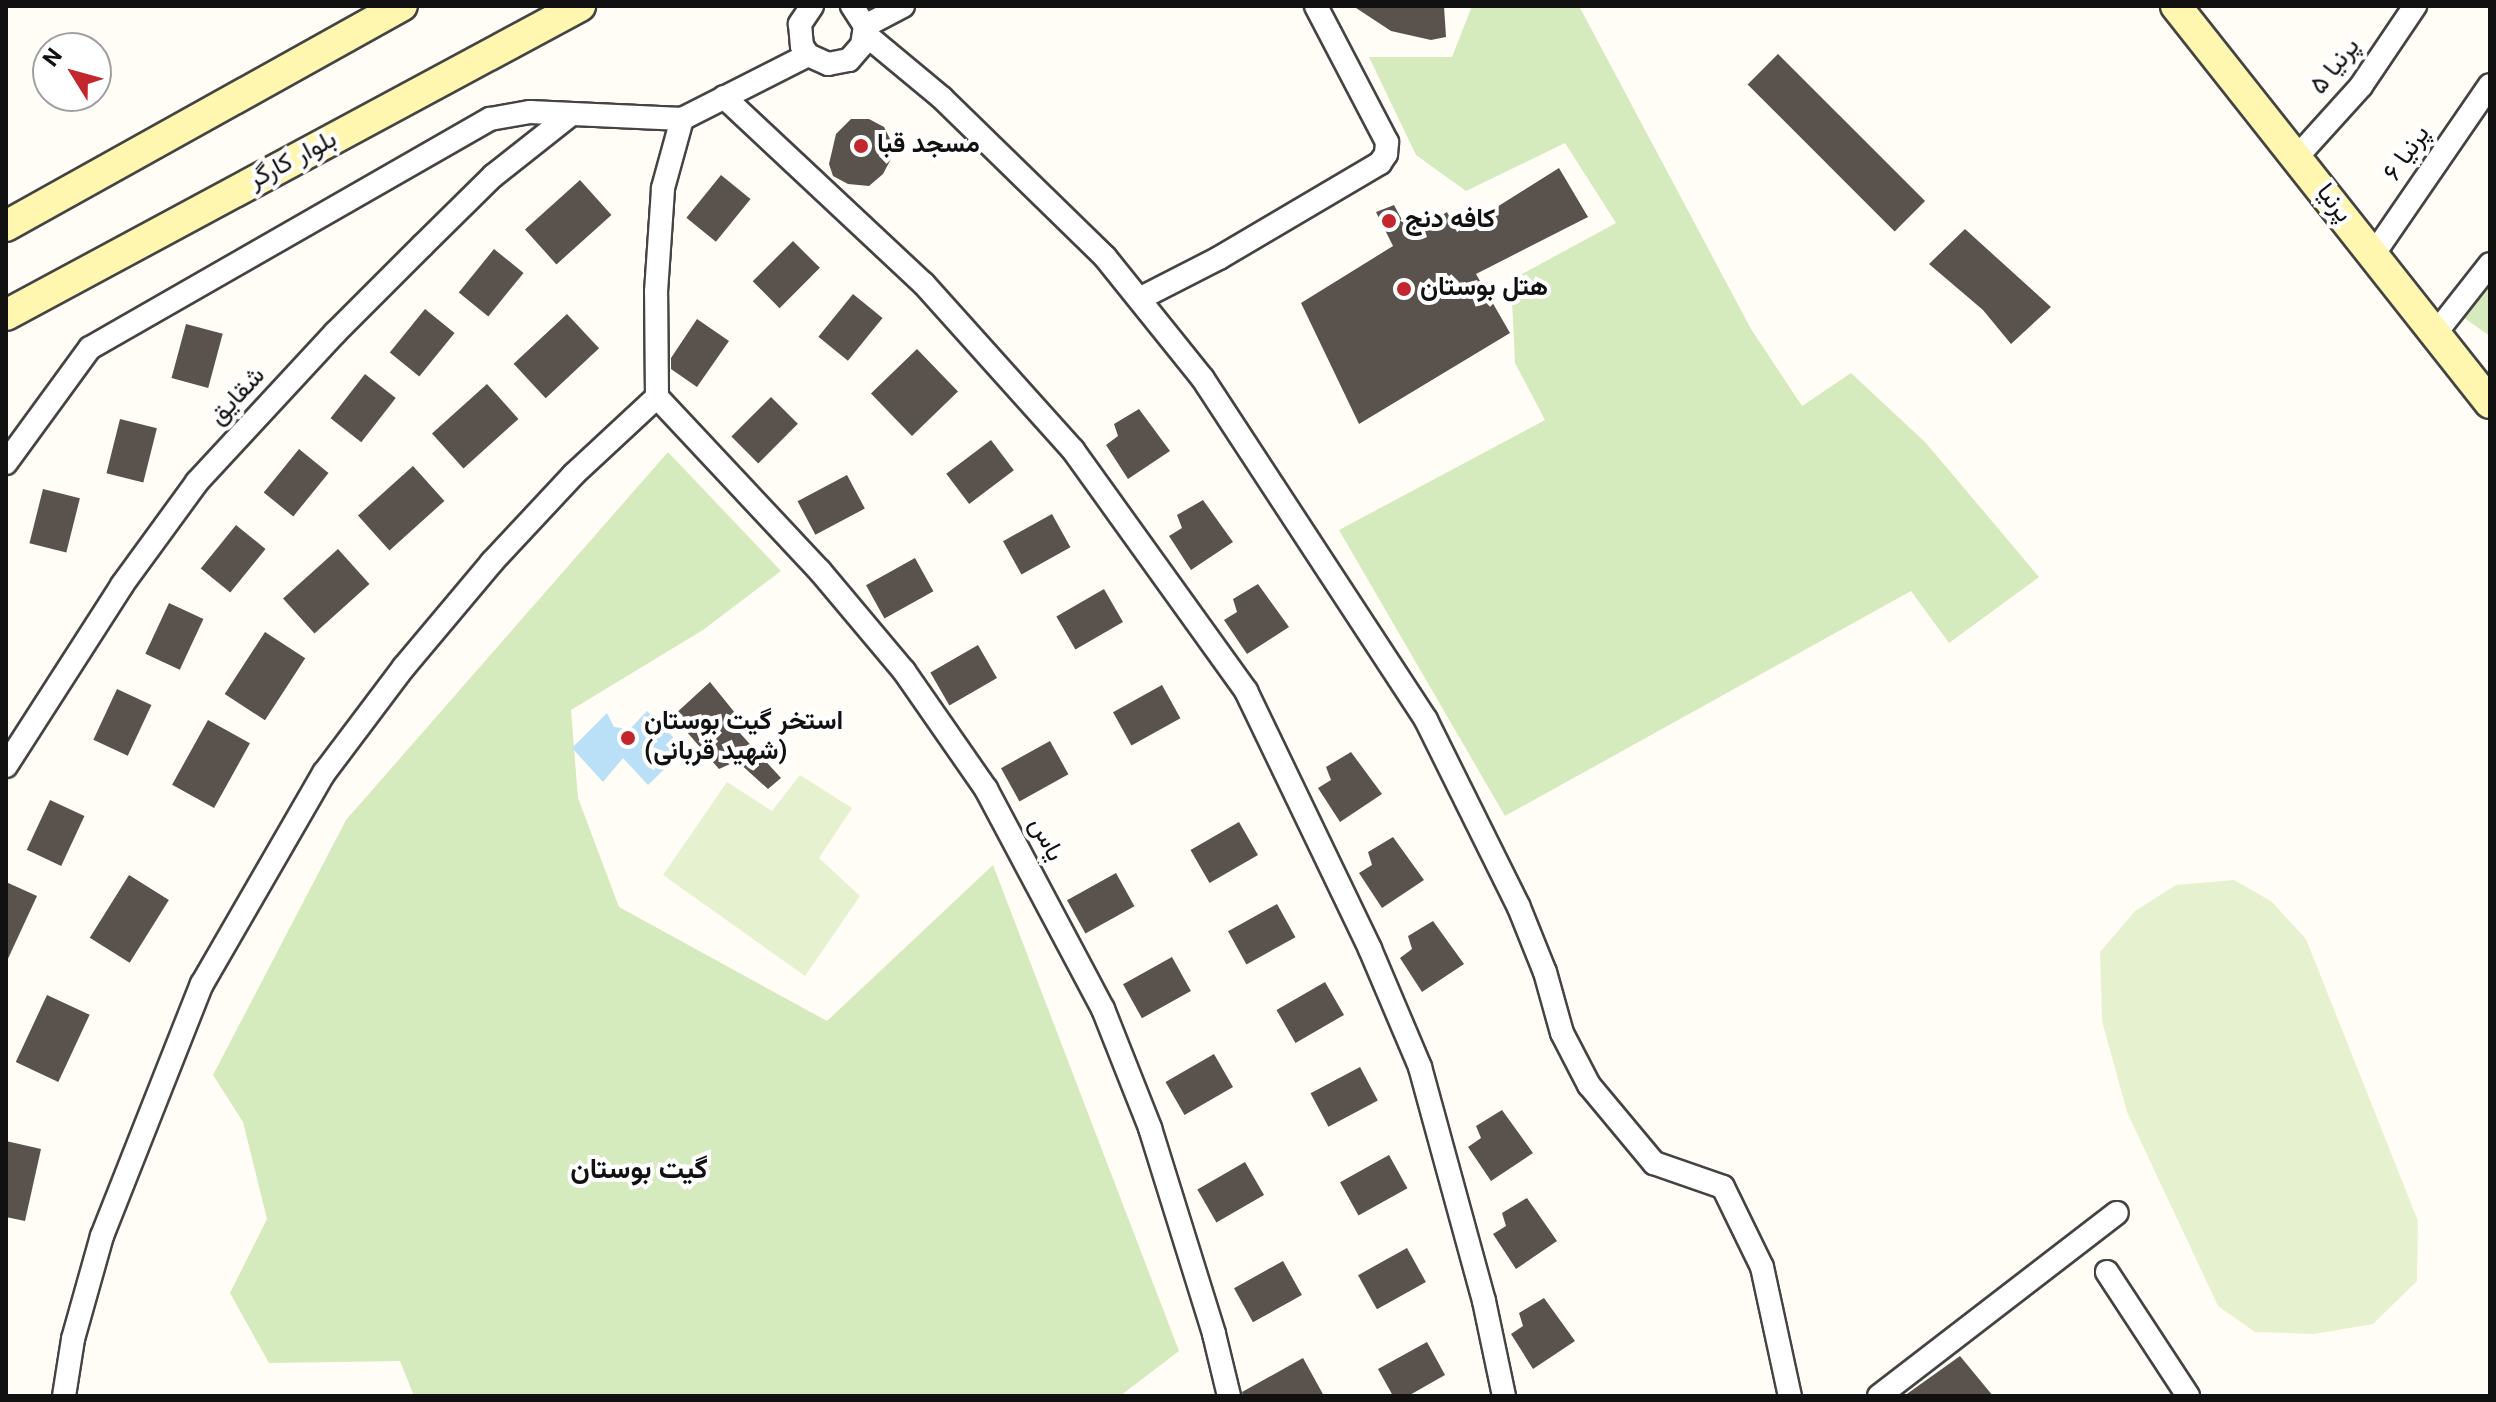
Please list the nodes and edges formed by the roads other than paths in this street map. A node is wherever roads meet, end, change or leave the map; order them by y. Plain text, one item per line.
1 (402, 6) edge
2 (580, 6) edge
3 (853, 6) edge
4 (903, 6) edge
5 (1316, 6) edge
6 (2415, 6) edge
7 (2177, 7) edge
8 (801, 12) edge
9 (865, 30) junction
10 (808, 55) junction
11 (2490, 85) edge
12 (724, 97) junction
13 (569, 116) junction
14 (682, 119) junction
15 (2296, 158) junction
16 (6, 226) edge
17 (2373, 255) junction
18 (2490, 264) edge
19 (1139, 299) junction
20 (6, 315) edge
21 (2435, 334) junction
22 (657, 397) junction
23 (2488, 398) edge
24 (6, 463) edge
25 (6, 766) edge
26 (2117, 1213) dead end
27 (2107, 1272) dead end
28 (64, 1396) edge
29 (1229, 1396) edge
30 (1504, 1396) edge
31 (1790, 1396) edge
32 (1879, 1396) edge
33 (2188, 1396) edge

1 - 16 main road
2 - 20 main road, بلوار کارگر
3 - 9 street
4 - 9 street
5 - 19 street
6 - 15 street, پرنیا ۵
7 - 15 main road, پرنیا
8 - 10 street
9 - 10 street
9 - 19 street
10 - 12 street
11 - 17 street, پرنیا ۶
12 - 14 street
12 - 30 street
13 - 14 street
13 - 24 street
13 - 25 street, شقایق
14 - 22 street
15 - 17 main road, پرنیا
17 - 21 main road, پرنیا
18 - 21 street
19 - 31 street
21 - 23 main road, پرنیا
22 - 28 street
22 - 29 street, یاس
26 - 32 street
27 - 33 street

